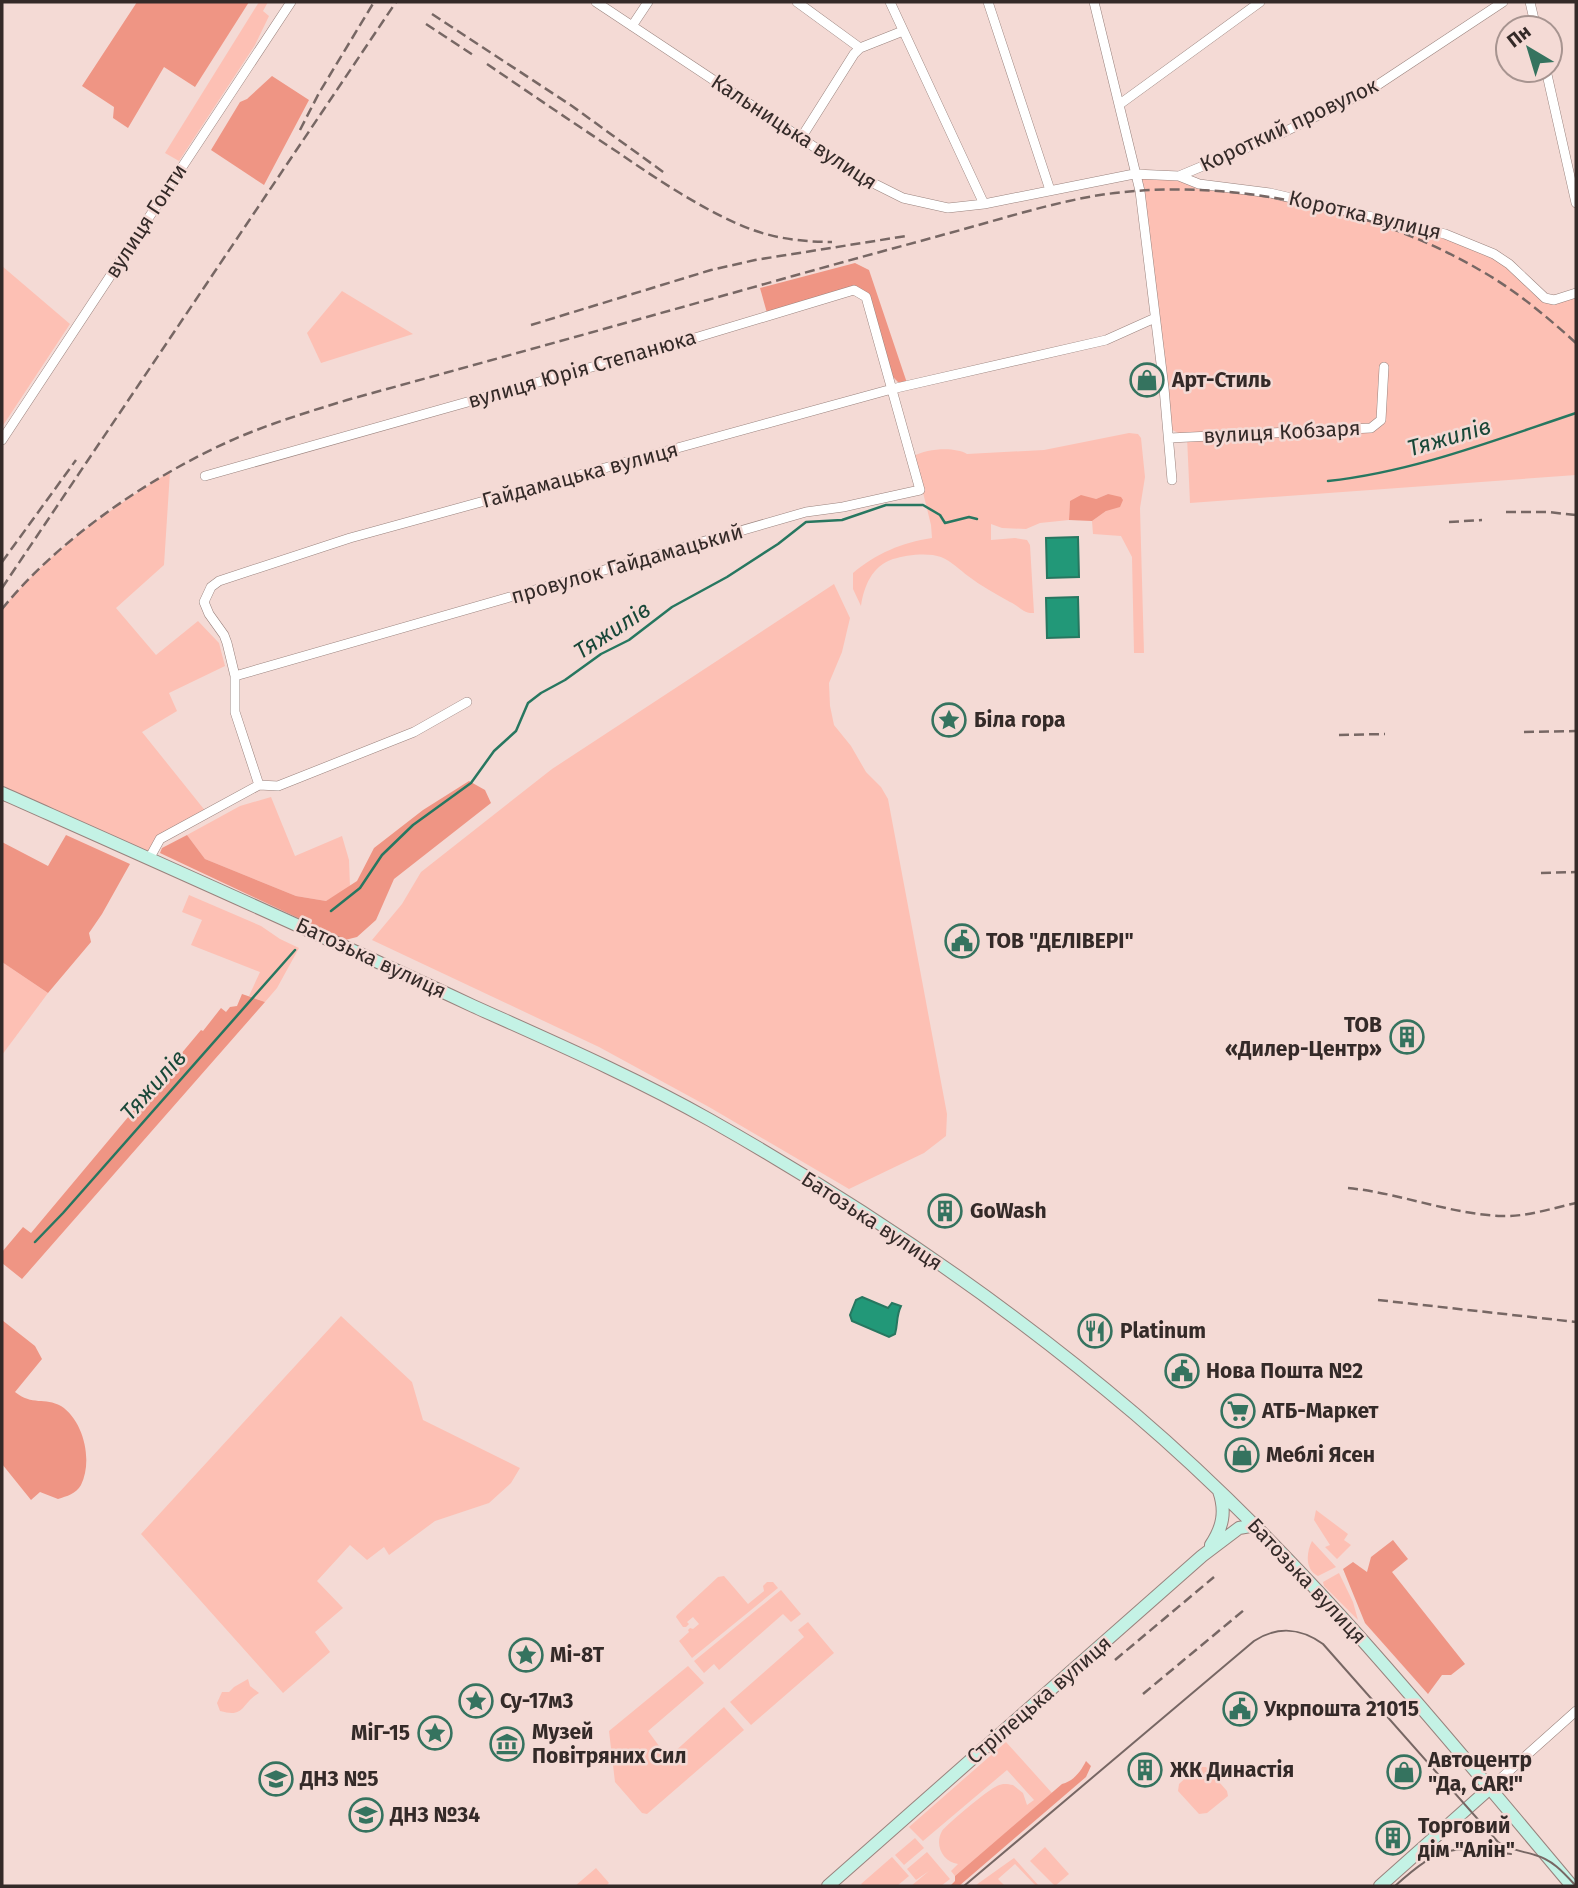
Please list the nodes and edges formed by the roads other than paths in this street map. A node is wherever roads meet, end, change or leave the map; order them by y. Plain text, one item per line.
1 (291, 2) edge
2 (596, 2) edge
3 (648, 2) edge
4 (797, 2) edge
5 (890, 2) edge
6 (988, 2) edge
7 (1094, 2) edge
8 (1260, 2) edge
9 (1503, 2) edge
10 (632, 26) junction
11 (903, 31) junction
12 (860, 48) junction
13 (1549, 84) edge
14 (1120, 104) junction
15 (801, 138) junction
16 (1134, 174) junction
17 (1179, 176) junction
18 (1049, 190) junction
19 (1576, 203) edge
20 (984, 204) junction
21 (1576, 293) edge
22 (1155, 318) junction
23 (1384, 367) dead end
24 (892, 389) junction
25 (1170, 438) junction
26 (2, 440) edge
27 (205, 477) dead end
28 (1172, 480) dead end
29 (235, 676) junction
30 (467, 702) dead end
31 (259, 785) junction
32 (2, 793) edge
33 (149, 859) junction
34 (1219, 1491) junction
35 (1256, 1525) junction
36 (1202, 1556) junction
37 (1576, 1711) edge
38 (1490, 1788) junction
39 (828, 1886) edge
40 (1380, 1886) edge
41 (1572, 1886) edge

1 - 26 street, вулиця Гонти
2 - 10 street, Кальницька вулиця
3 - 10 street
4 - 12 street
5 - 11 street
6 - 18 street
7 - 14 street
8 - 14 street
9 - 17 street, Короткий провулок
10 - 15 street, Кальницька вулиця
11 - 12 street
11 - 20 street
12 - 15 street
13 - 19 street
14 - 16 street
15 - 20 street, Кальницька вулиця
16 - 17 street, Коротка вулиця
16 - 18 street, Кальницька вулиця
16 - 22 street
17 - 21 street, Коротка вулиця
18 - 20 street, Кальницька вулиця
22 - 24 street, Гайдамацька вулиця
22 - 25 street
23 - 25 street, вулиця Кобзаря
24 - 27 street, вулиця Юрія Степанюка
24 - 29 street, Гайдамацька вулиця
24 - 29 street, провулок Гайдамацький
25 - 28 street
29 - 31 street, Гайдамацька вулиця
30 - 31 street
31 - 33 street
32 - 33 street, Батозька вулиця
33 - 34 street, Батозька вулиця
34 - 35 street, Батозька вулиця
34 - 36 street
35 - 36 street, Стрілецька вулиця
35 - 38 street, Батозька вулиця
36 - 39 street, Стрілецька вулиця
37 - 38 street
38 - 40 street
38 - 41 street, Батозька вулиця

